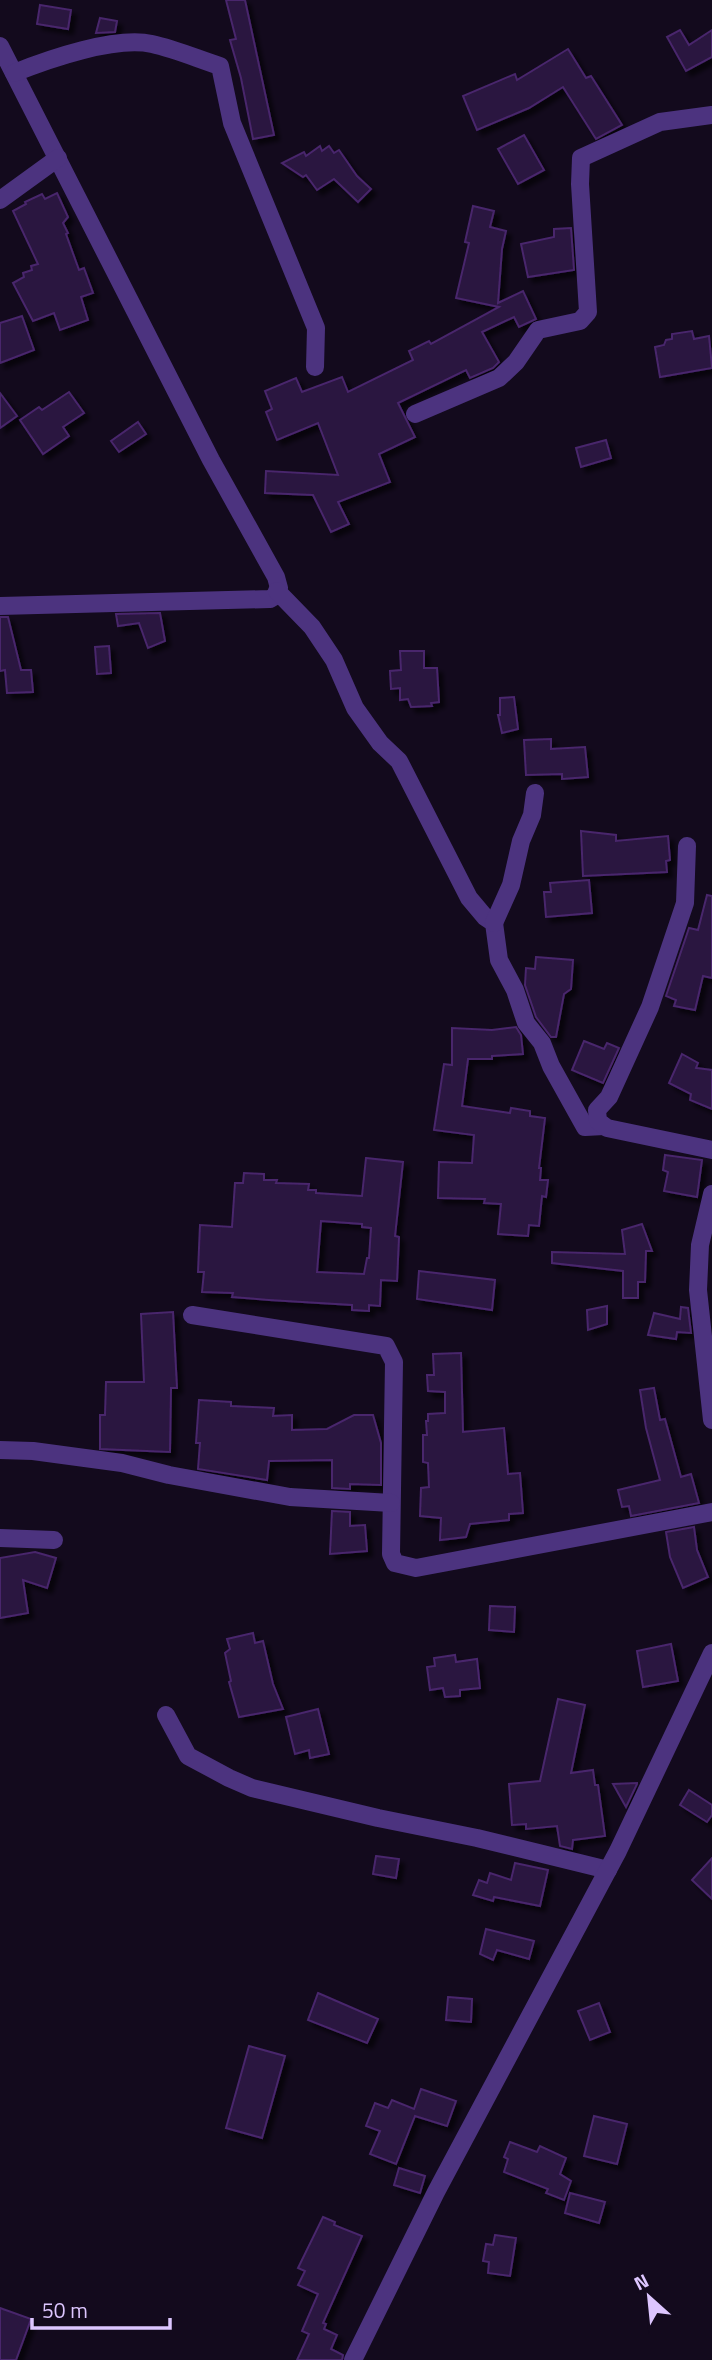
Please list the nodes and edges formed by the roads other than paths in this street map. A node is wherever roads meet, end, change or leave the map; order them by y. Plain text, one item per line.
1 (0, 46) edge
2 (14, 73) junction
3 (712, 115) edge
4 (58, 158) junction
5 (0, 200) edge
6 (315, 367) dead end
7 (415, 414) dead end
8 (277, 592) junction
9 (0, 606) edge
10 (535, 793) dead end
11 (688, 845) dead end
12 (494, 923) junction
13 (604, 1126) junction
14 (712, 1150) edge
15 (712, 1194) edge
16 (192, 1315) dead end
17 (712, 1420) edge
18 (0, 1450) edge
19 (391, 1503) junction
20 (712, 1512) edge
21 (0, 1538) edge
22 (54, 1540) dead end
23 (712, 1653) edge
24 (166, 1714) dead end
25 (608, 1870) junction
26 (353, 2360) edge

1 - 2 street
2 - 4 street
2 - 6 street
3 - 7 street
4 - 5 street
4 - 8 street
8 - 9 street
8 - 12 street
10 - 12 street
11 - 13 street
12 - 13 street
13 - 14 street
15 - 17 street
16 - 19 street
18 - 19 street
19 - 20 street
21 - 22 street
23 - 25 street
24 - 25 street
25 - 26 street

